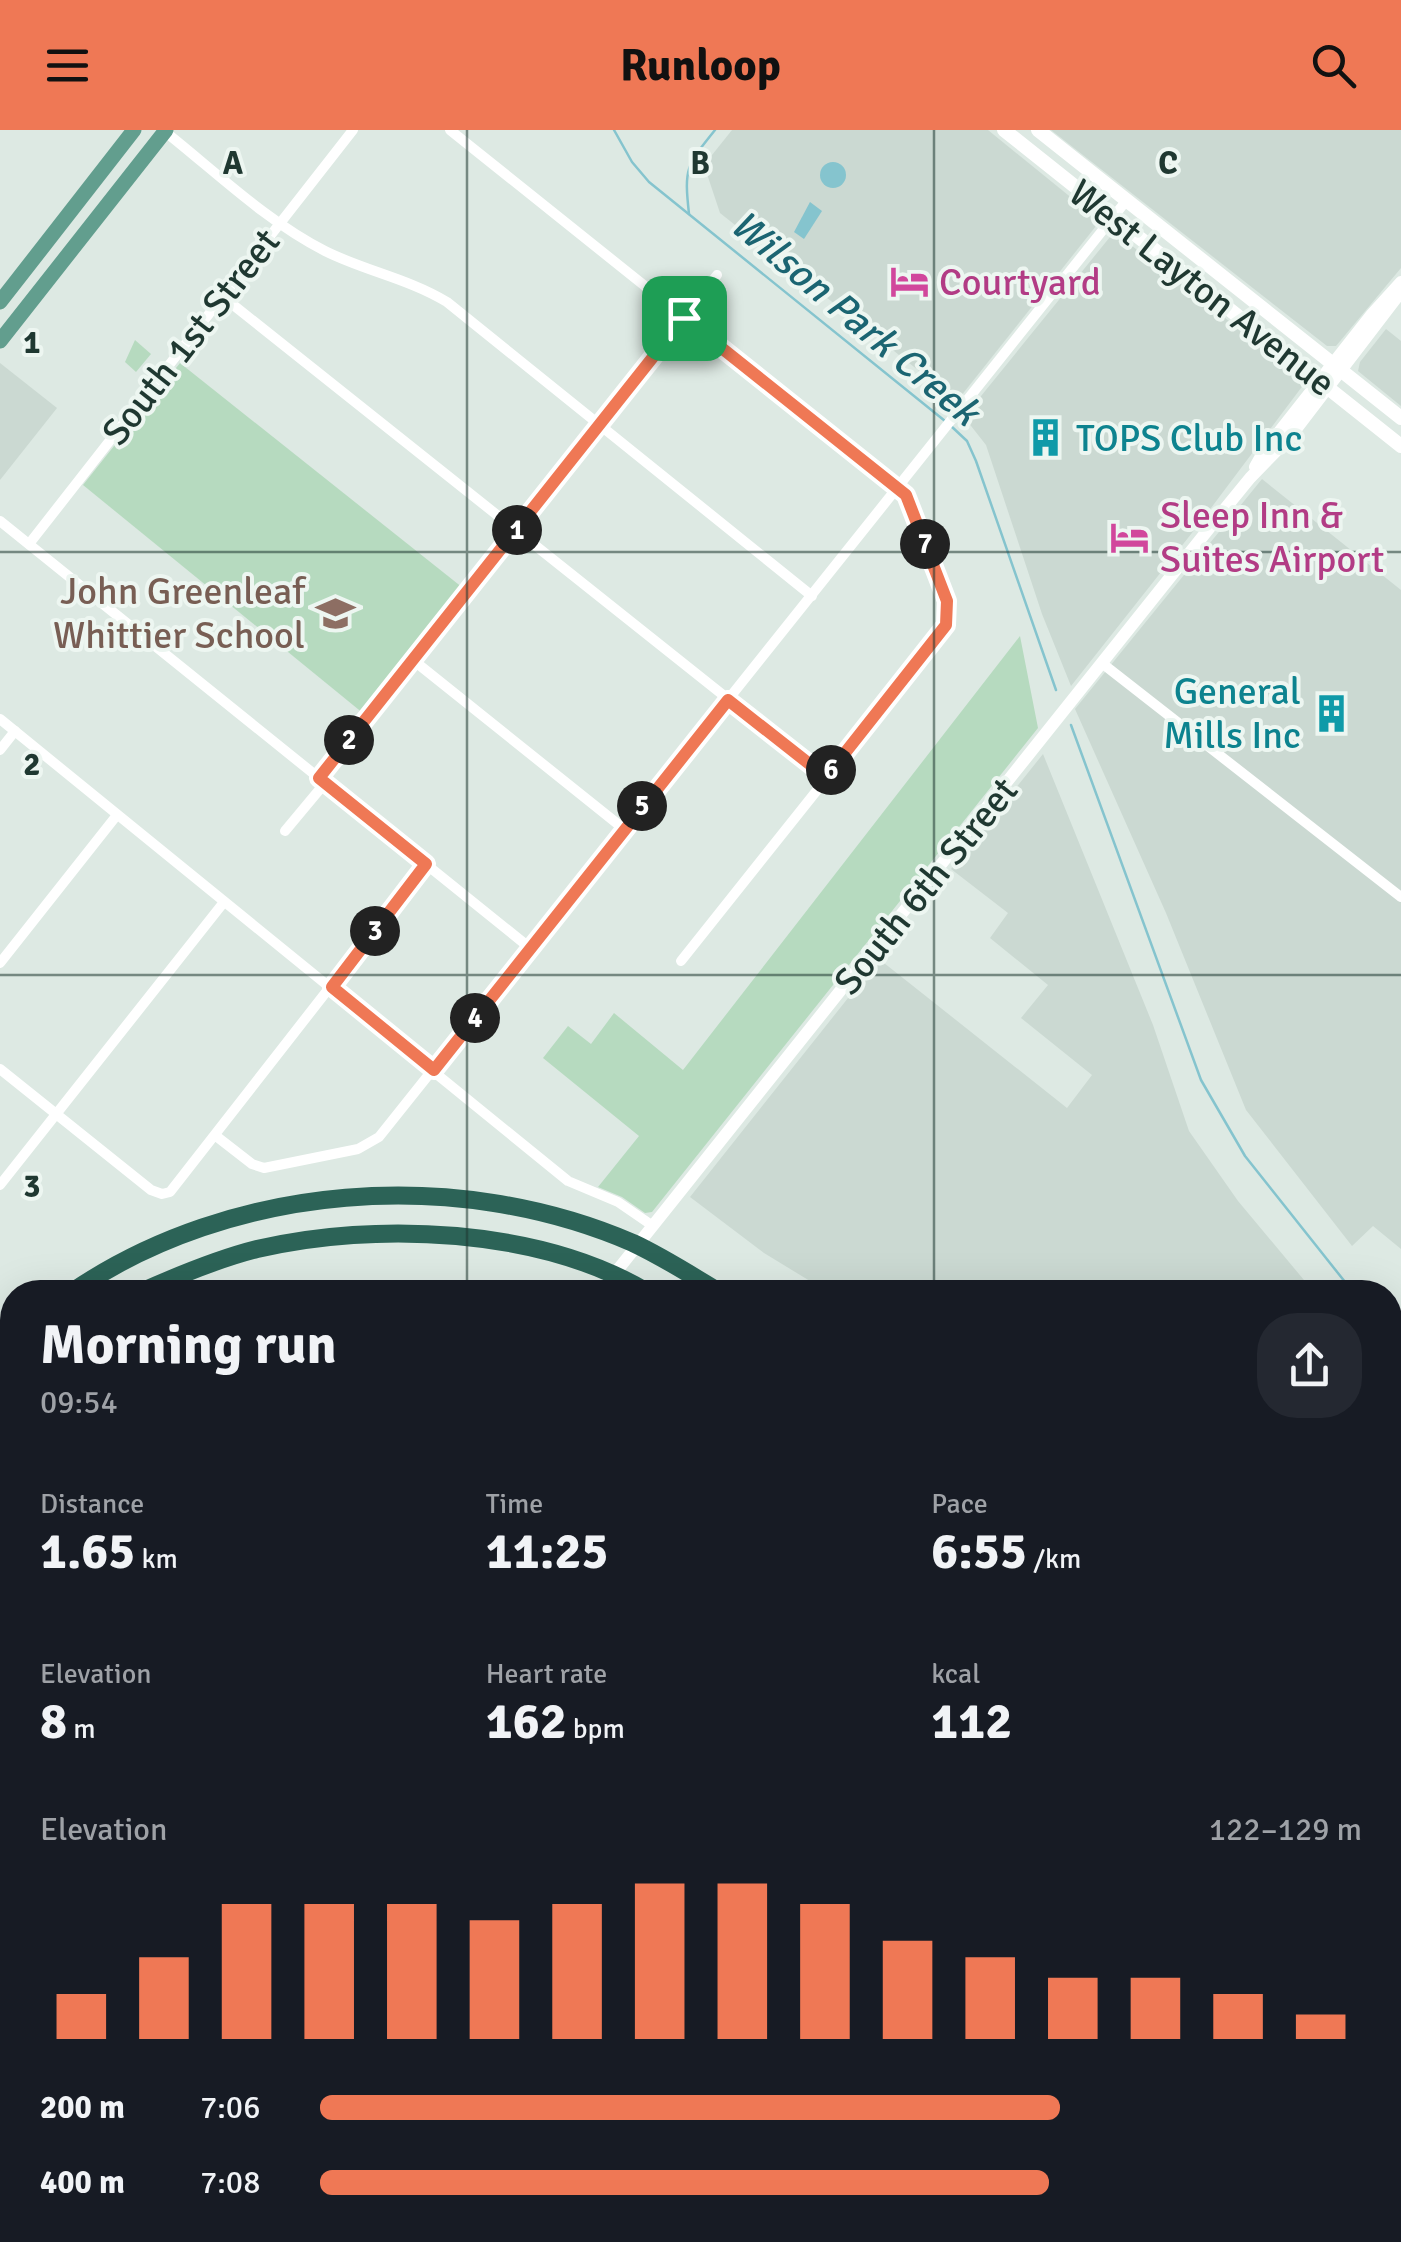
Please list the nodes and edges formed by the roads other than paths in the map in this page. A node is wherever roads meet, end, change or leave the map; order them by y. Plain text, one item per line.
1 (134, 130) edge
2 (353, 130) edge
3 (450, 130) edge
4 (1004, 130) edge
5 (1038, 130) edge
6 (165, 131) edge
7 (1126, 201) junction
8 (1113, 217) junction
9 (280, 223) junction
10 (717, 275) dead end
11 (1401, 282) edge
12 (1401, 292) edge
13 (222, 296) junction
14 (0, 302) edge
15 (684, 318) junction
16 (6, 322) edge
17 (0, 341) edge
18 (1337, 367) junction
19 (1324, 384) junction
20 (1401, 418) edge
21 (599, 426) junction
22 (1401, 446) edge
23 (898, 488) junction
24 (0, 521) edge
25 (516, 532) junction
26 (29, 544) junction
27 (812, 596) junction
28 (413, 660) junction
29 (1104, 664) junction
30 (728, 700) junction
31 (0, 719) edge
32 (15, 731) junction
33 (0, 750) edge
34 (826, 777) junction
35 (322, 781) junction
36 (117, 814) junction
37 (624, 829) junction
38 (285, 831) dead end
39 (426, 864) junction
40 (1401, 898) edge
41 (224, 902) junction
42 (530, 948) junction
43 (681, 961) dead end
44 (0, 963) edge
45 (332, 987) junction
46 (0, 1069) edge
47 (434, 1070) junction
48 (56, 1114) junction
49 (216, 1136) junction
50 (0, 1185) edge
51 (654, 1226) junction
52 (93, 1280) edge
53 (170, 1280) edge
54 (610, 1280) edge
55 (622, 1280) edge
56 (699, 1280) edge

1 - 14 main road
2 - 9 street, South 1st Street
3 - 15 street
4 - 8 main road, West Layton Avenue
5 - 7 main road, West Layton Avenue
6 - 9 street
6 - 16 main road
7 - 8 street
7 - 18 main road, West Layton Avenue
8 - 19 main road, West Layton Avenue
8 - 23 street
9 - 13 street, South 1st Street
9 - 21 street
10 - 15 street
11 - 18 street, South 6th Street
12 - 18 street, South 6th Street
13 - 25 street
13 - 26 street, South 1st Street
15 - 21 street
15 - 23 street
16 - 17 main road
18 - 19 street, South 6th Street
18 - 20 main road, West Layton Avenue
19 - 22 main road, West Layton Avenue
19 - 29 street, South 6th Street
21 - 25 street
21 - 27 street
23 - 27 street
23 - 34 street
24 - 26 street
25 - 28 street
25 - 30 street
26 - 35 street
27 - 30 street
28 - 35 street
28 - 37 street
29 - 40 street
29 - 51 street, South 6th Street
30 - 34 street
30 - 37 street
31 - 32 street
32 - 33 street
32 - 36 street
34 - 43 street
35 - 38 street
35 - 39 street
36 - 41 street
36 - 44 street
37 - 42 street
39 - 42 street
39 - 45 street
41 - 45 street
41 - 48 street
42 - 47 street
45 - 47 street
45 - 49 street
46 - 48 street
47 - 49 street
47 - 51 street
48 - 49 street
48 - 50 street
51 - 54 street, South 6th Street
52 - 56 highway
53 - 55 highway

